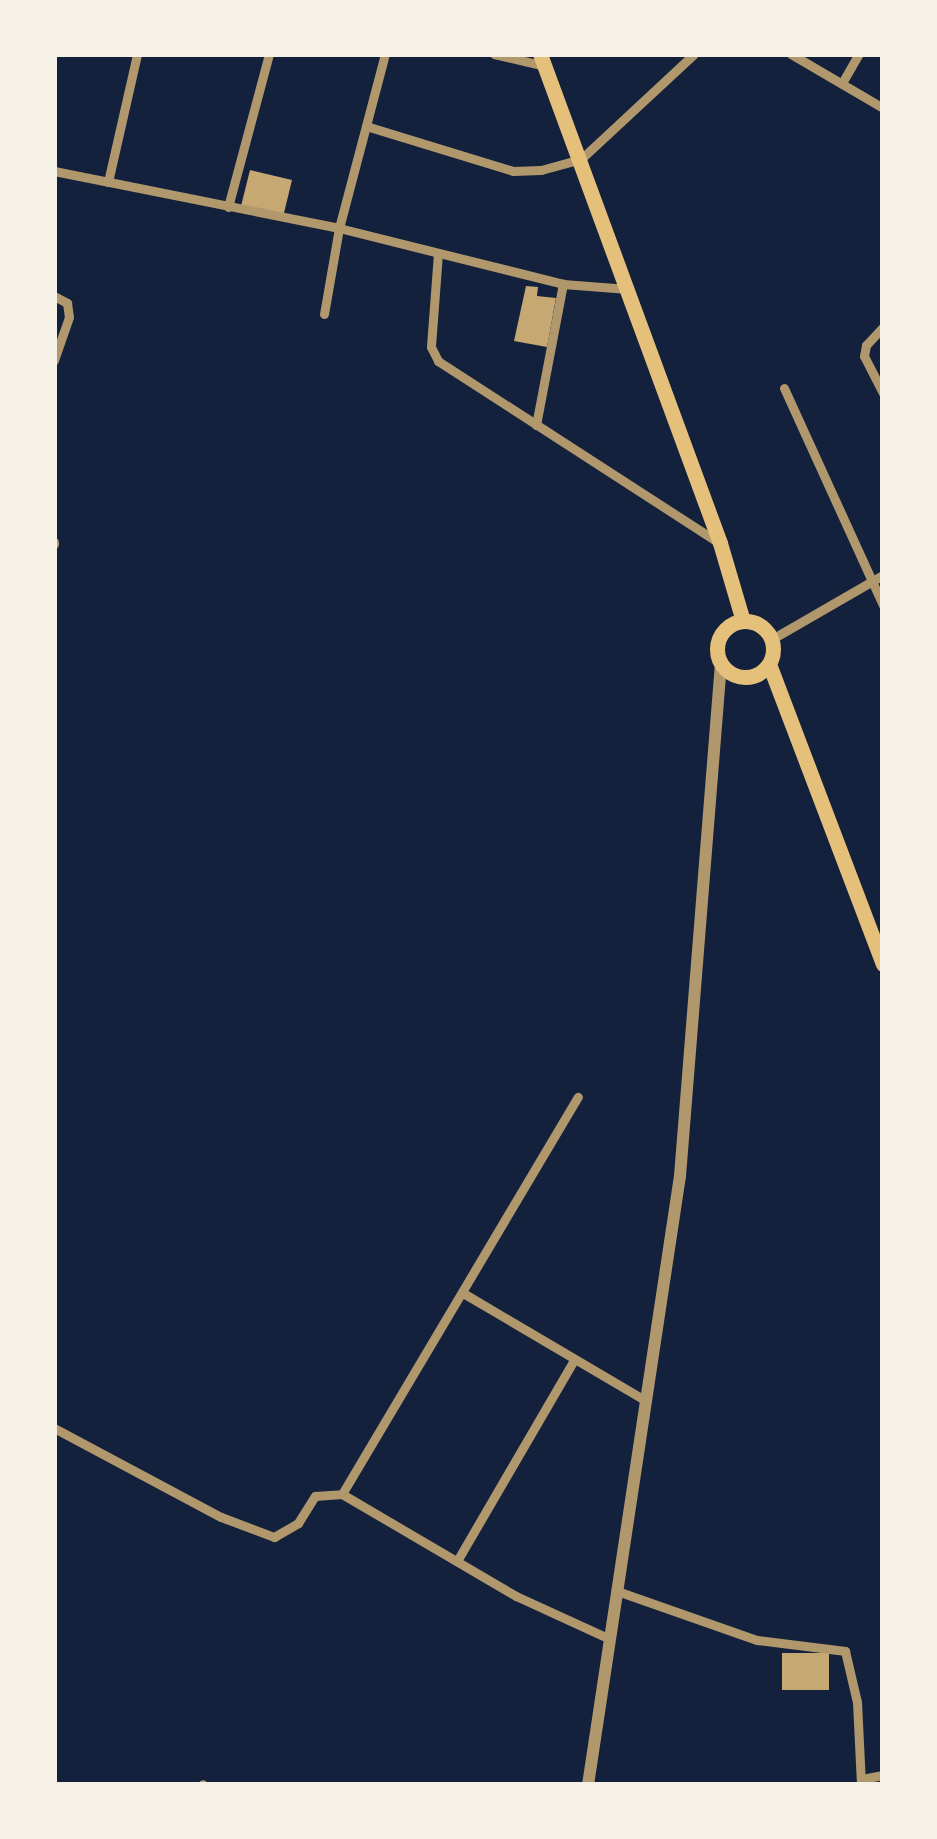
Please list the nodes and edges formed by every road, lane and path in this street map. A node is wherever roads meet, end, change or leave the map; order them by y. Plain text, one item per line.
1 (137, 54) edge
2 (269, 54) edge
3 (386, 54) edge
4 (494, 54) edge
5 (694, 54) edge
6 (791, 54) edge
7 (859, 54) edge
8 (543, 60) edge
9 (842, 83) junction
10 (883, 108) edge
11 (365, 126) junction
12 (581, 159) junction
13 (54, 171) edge
14 (108, 182) junction
15 (228, 207) junction
16 (339, 228) junction
17 (438, 253) junction
18 (563, 284) junction
19 (628, 289) junction
20 (54, 296) edge
21 (324, 314) dead end
22 (883, 327) edge
23 (54, 360) edge
24 (784, 388) dead end
25 (883, 393) edge
26 (536, 425) junction
27 (719, 543) junction
28 (879, 577) edge
29 (883, 605) edge
30 (743, 621) junction
31 (772, 639) junction
32 (722, 663) junction
33 (769, 664) junction
34 (883, 964) edge
35 (578, 1097) dead end
36 (463, 1293) junction
37 (573, 1362) junction
38 (646, 1402) junction
39 (54, 1428) edge
40 (342, 1494) junction
41 (457, 1562) junction
42 (617, 1591) junction
43 (610, 1639) junction
44 (883, 1775) edge
45 (861, 1782) edge
46 (587, 1785) edge

1 - 14 street
2 - 15 street
3 - 11 street
4 - 8 street
5 - 12 street
6 - 9 street
7 - 9 street
8 - 12 main road
9 - 10 street
11 - 12 street
11 - 16 street
12 - 19 main road
13 - 14 street
14 - 15 street
15 - 16 street
16 - 17 street
16 - 21 street
17 - 18 street
17 - 26 street
18 - 19 street
18 - 26 street
19 - 27 main road
20 - 23 street
22 - 25 street
24 - 28 street
26 - 27 street
27 - 30 main road
28 - 29 street
28 - 31 street
30 - 31 main road
30 - 32 main road
31 - 33 main road
32 - 33 main road
32 - 38 street
33 - 34 main road
35 - 36 street
36 - 37 street
36 - 40 street
37 - 38 street
37 - 41 street
38 - 42 street
39 - 40 street
40 - 41 street
41 - 43 street
42 - 43 street
42 - 45 street
43 - 46 street
44 - 45 street

